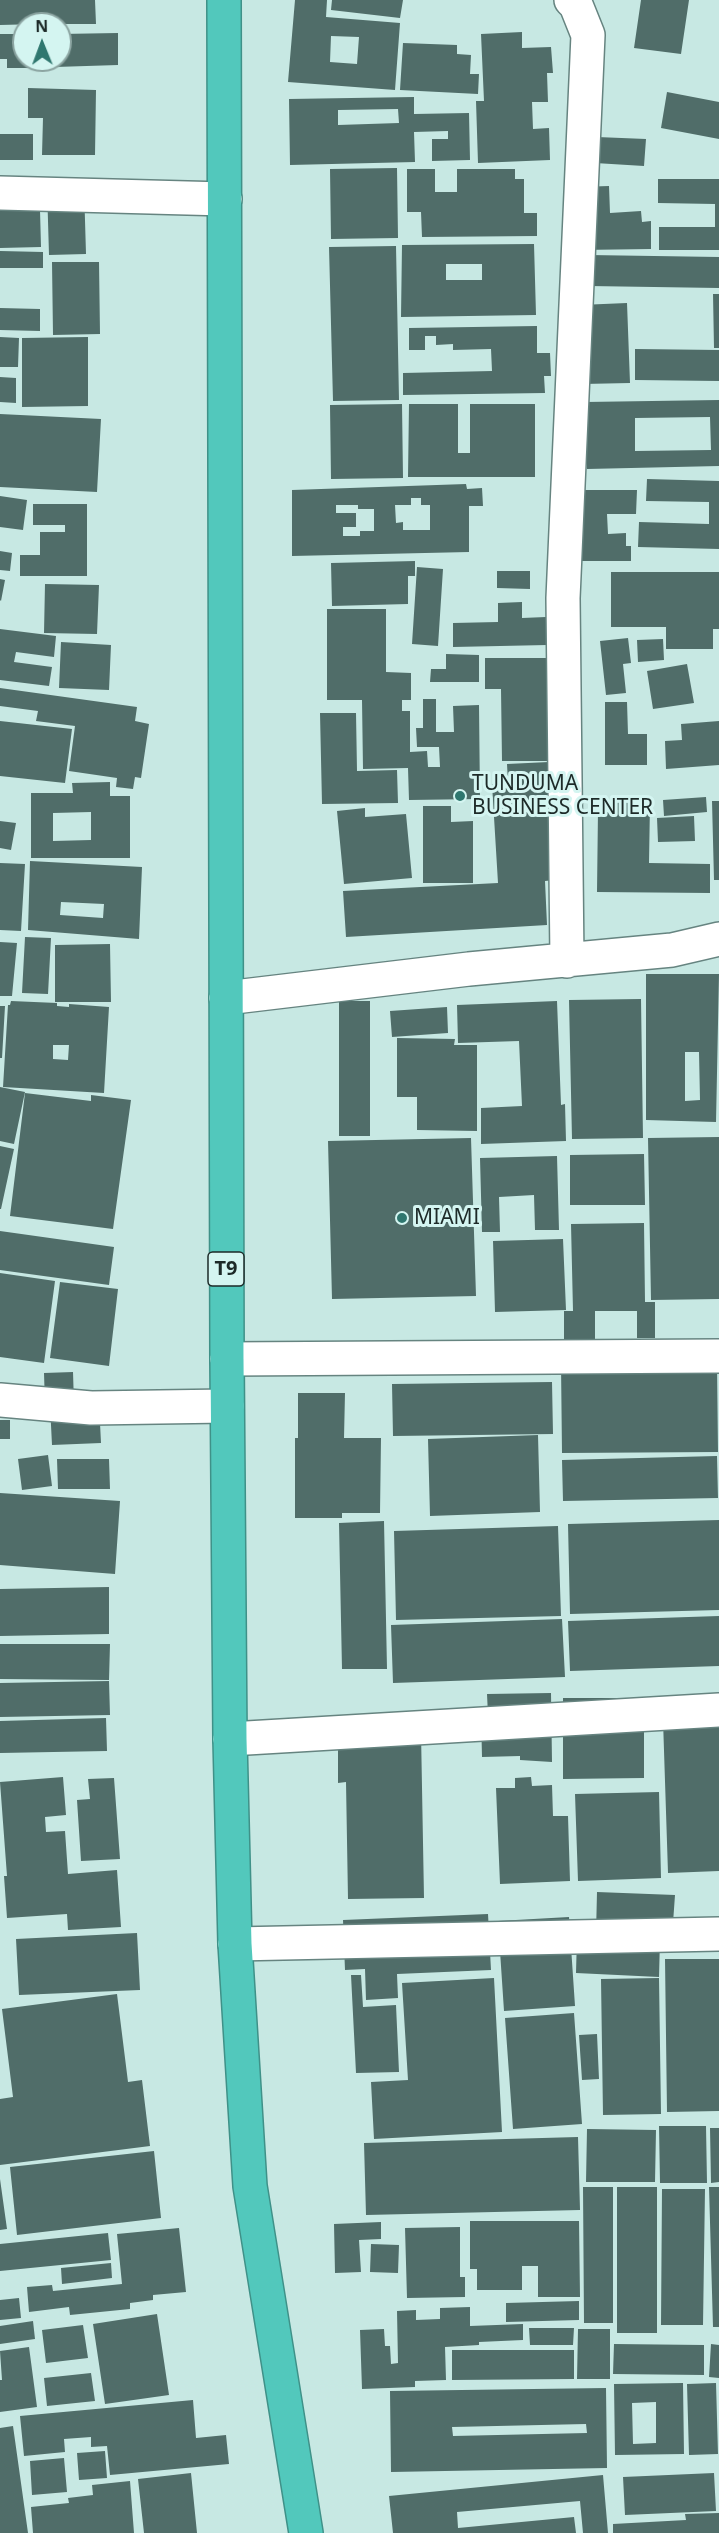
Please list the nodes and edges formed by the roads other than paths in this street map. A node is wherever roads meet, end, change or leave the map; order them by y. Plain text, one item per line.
1 (224, 0) edge
2 (571, 0) edge
3 (0, 193) edge
4 (225, 199) junction
5 (719, 939) edge
6 (567, 961) junction
7 (226, 998) junction
8 (719, 1356) edge
9 (227, 1359) junction
10 (0, 1400) edge
11 (227, 1406) junction
12 (719, 1710) edge
13 (230, 1739) junction
14 (719, 1934) edge
15 (235, 1944) junction
16 (306, 2533) edge

1 - 4 highway, T9
2 - 6 street
3 - 4 street
4 - 7 highway, T9
5 - 6 street
6 - 7 street
7 - 9 highway, T9
8 - 9 street
9 - 11 highway, T9
10 - 11 street
11 - 13 highway, T9
12 - 13 street
13 - 15 highway, T9
14 - 15 street
15 - 16 highway, T9

